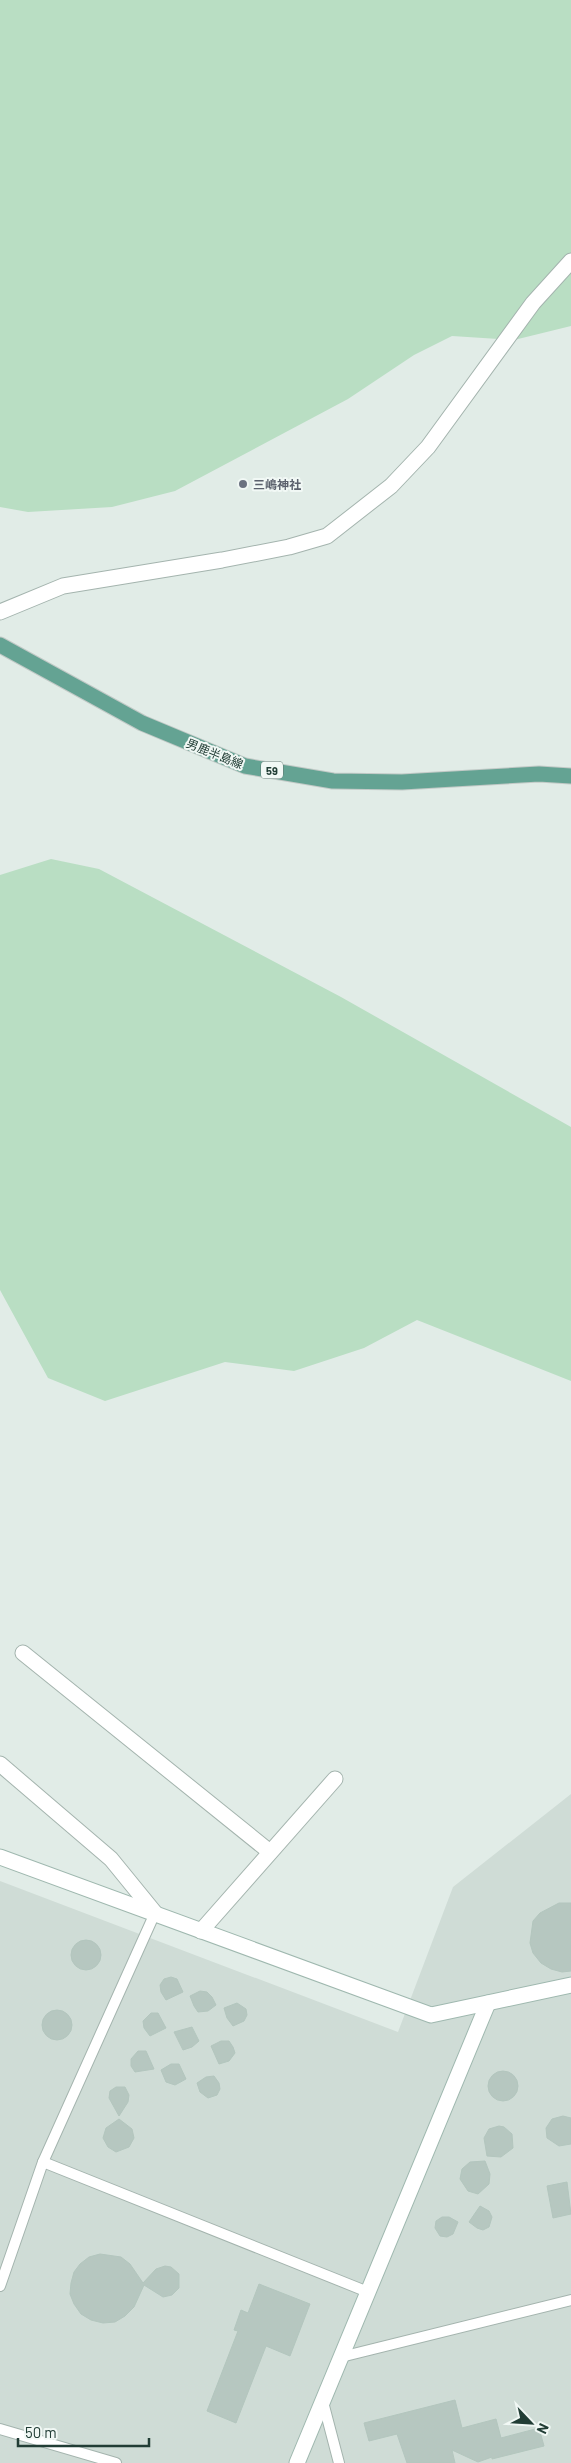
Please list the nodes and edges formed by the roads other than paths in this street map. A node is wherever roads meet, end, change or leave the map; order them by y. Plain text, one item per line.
1 (571, 262) edge
2 (0, 612) edge
3 (0, 644) edge
4 (571, 776) edge
5 (23, 1653) dead end
6 (0, 1764) edge
7 (335, 1779) dead end
8 (270, 1852) junction
9 (0, 1857) edge
10 (155, 1914) junction
11 (201, 1931) junction
12 (571, 1985) edge
13 (488, 2003) junction
14 (43, 2162) junction
15 (0, 2286) edge
16 (368, 2292) junction
17 (571, 2300) edge
18 (341, 2358) junction
19 (323, 2402) junction
20 (0, 2429) edge
21 (116, 2463) edge
22 (297, 2463) edge
23 (339, 2463) edge

1 - 2 street
3 - 4 main road, 男鹿半島線 / 59
5 - 8 street
6 - 10 street
7 - 8 street
8 - 11 street
9 - 10 street
10 - 11 street
10 - 14 lane
11 - 13 street
12 - 13 street
13 - 16 street
14 - 15 lane
14 - 16 lane
16 - 18 street
17 - 18 lane
18 - 19 street
19 - 22 street
19 - 23 lane
20 - 21 lane

